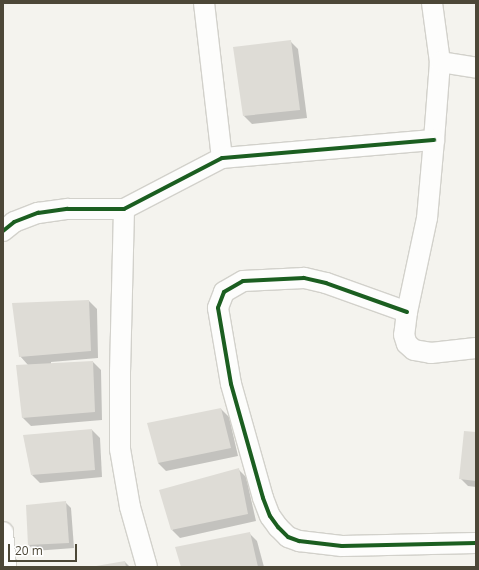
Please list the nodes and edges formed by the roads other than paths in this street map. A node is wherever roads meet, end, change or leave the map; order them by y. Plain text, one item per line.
1 (204, 3) edge
2 (432, 3) edge
3 (440, 62) junction
4 (476, 68) edge
5 (434, 140) junction
6 (222, 158) junction
7 (124, 209) junction
8 (3, 231) edge
9 (407, 312) junction
10 (476, 348) edge
11 (3, 532) edge
12 (476, 543) edge
13 (6, 567) edge
14 (148, 567) edge

1 - 6 street
2 - 3 street
3 - 4 street
3 - 5 street
5 - 6 street
5 - 9 street
6 - 7 street
7 - 8 street
7 - 14 street
9 - 10 street
9 - 12 street
11 - 13 street

